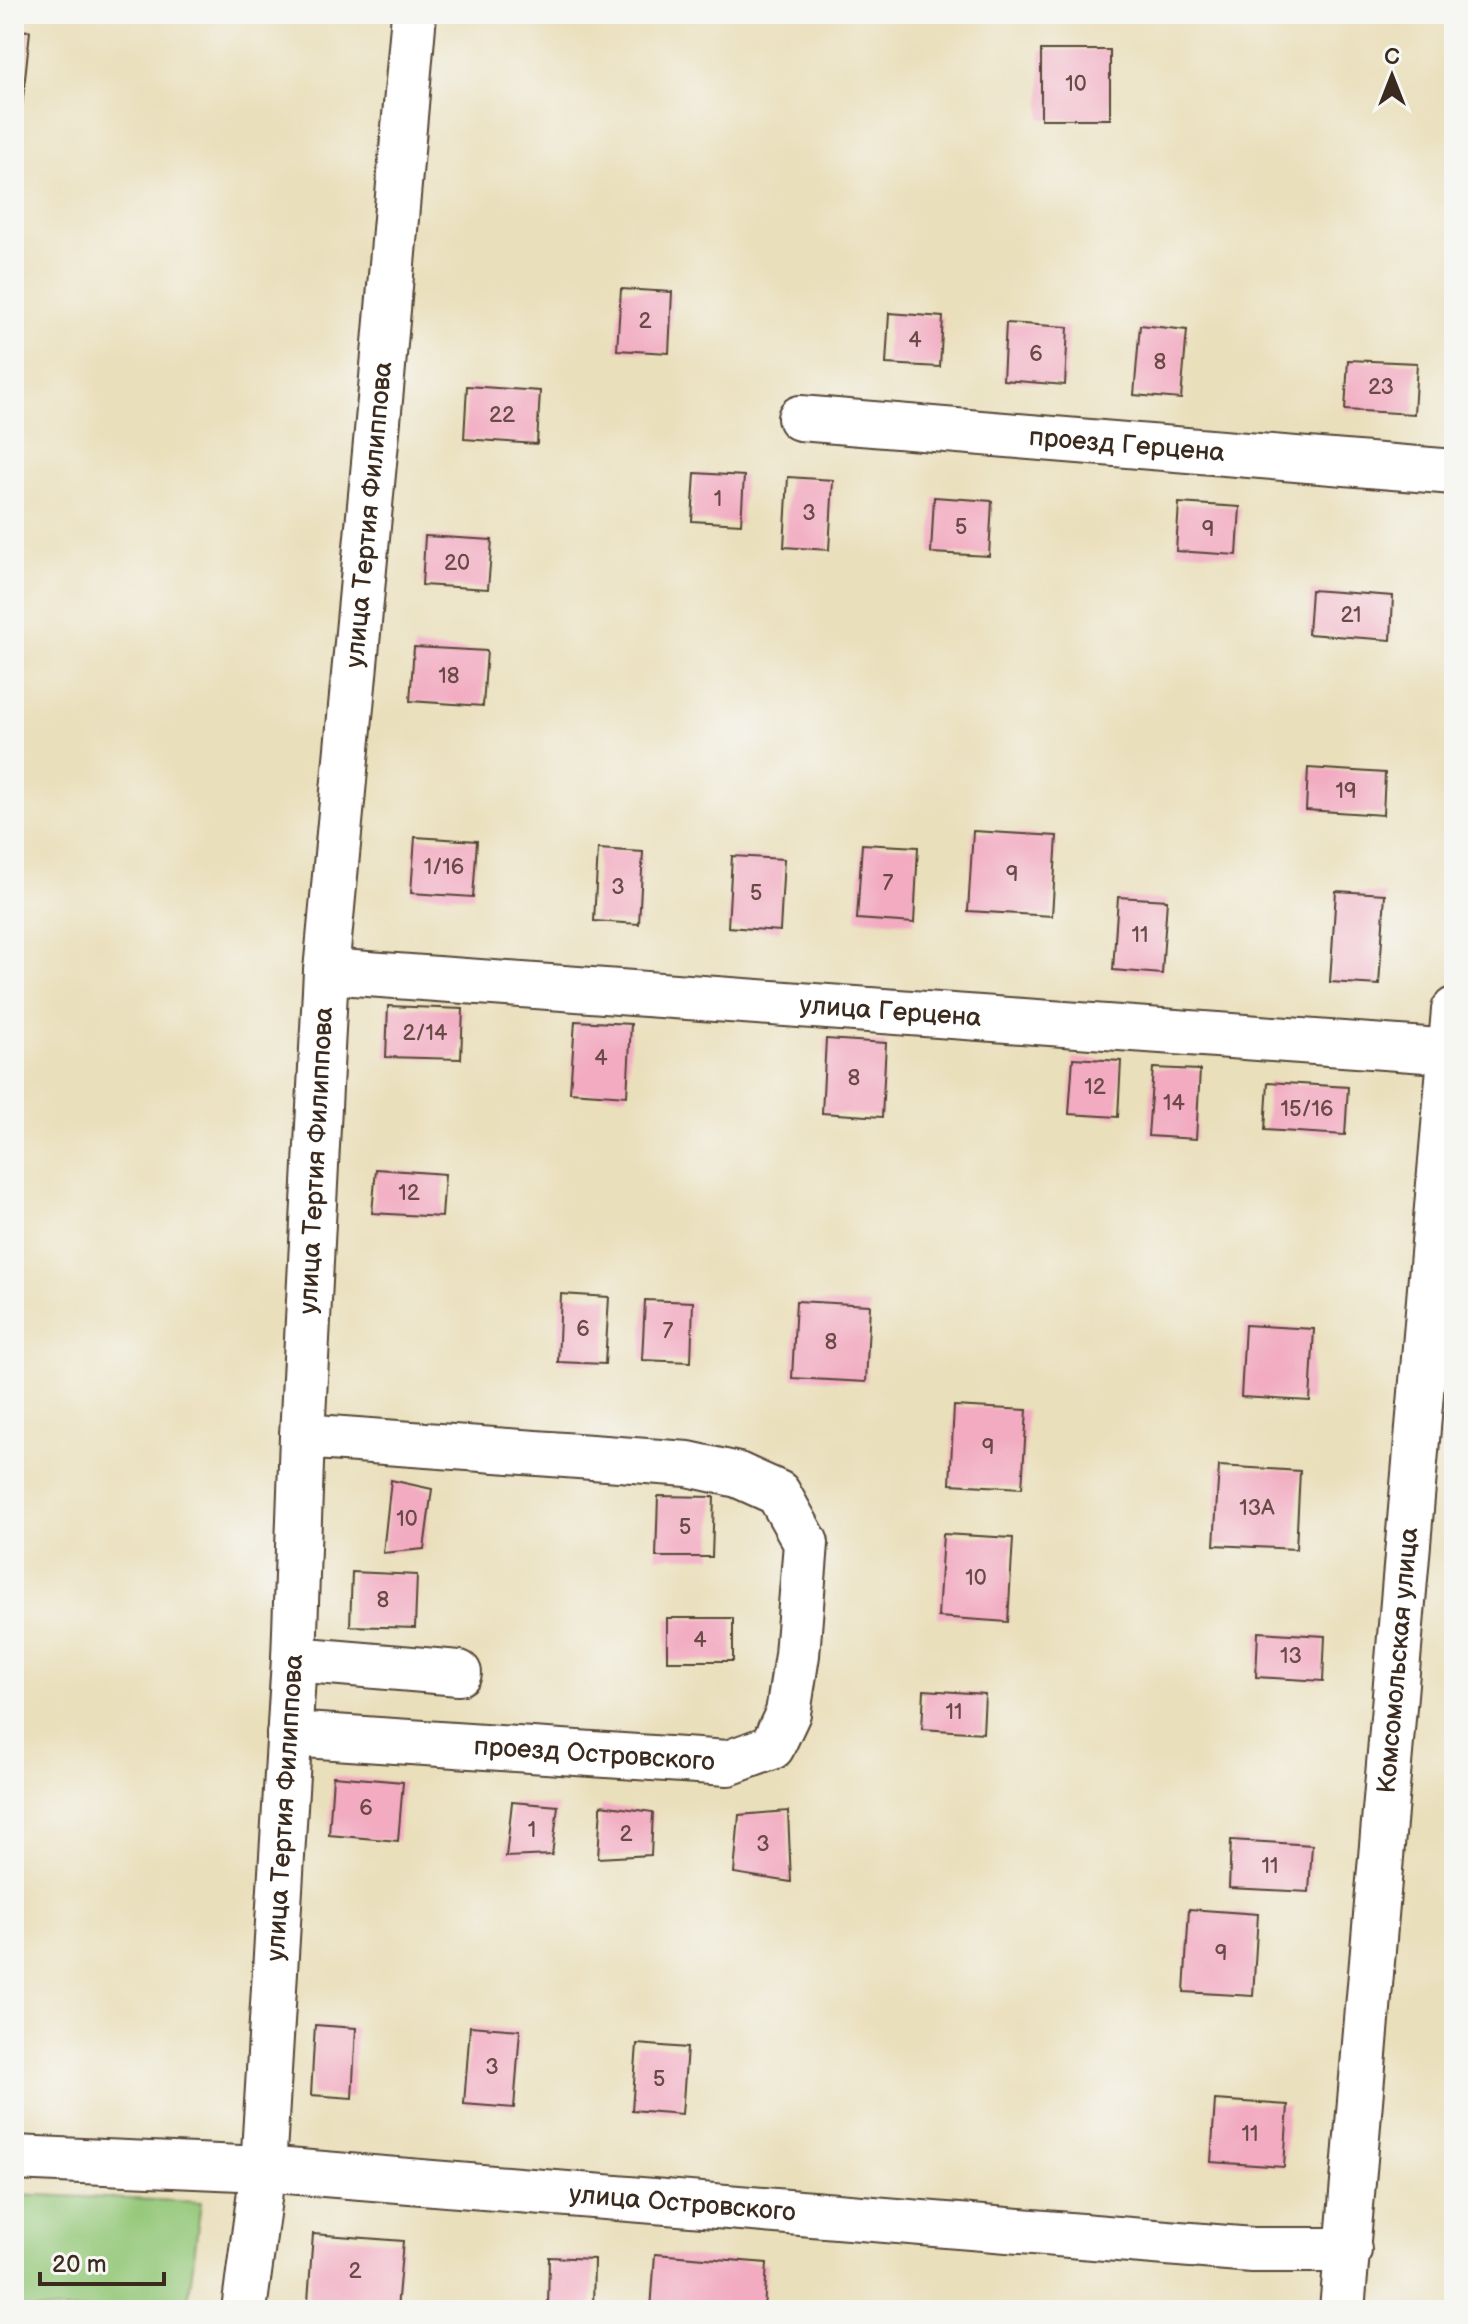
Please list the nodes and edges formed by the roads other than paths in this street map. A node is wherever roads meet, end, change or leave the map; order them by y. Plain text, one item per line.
1 (414, 14) edge
2 (800, 418) dead end
3 (1454, 472) edge
4 (326, 971) junction
5 (1453, 1038) edge
6 (302, 1436) junction
7 (294, 1659) junction
8 (459, 1673) dead end
9 (289, 1734) junction
10 (14, 2158) edge
11 (263, 2169) junction
12 (1349, 2250) junction
13 (244, 2310) edge
14 (1342, 2310) edge

1 - 4 street, улица Тертия Филиппова
2 - 3 street, проезд Герцена
4 - 5 street, улица Герцена
4 - 6 street, улица Тертия Филиппова
5 - 12 street, Комсомольская улица
6 - 7 street, улица Тертия Филиппова
6 - 9 street, проезд Островского
7 - 8 street
7 - 9 street, улица Тертия Филиппова
9 - 11 street, улица Тертия Филиппова
10 - 11 street, улица Островского
11 - 12 street, улица Островского
11 - 13 street, улица Тертия Филиппова
12 - 14 street, Комсомольская улица

